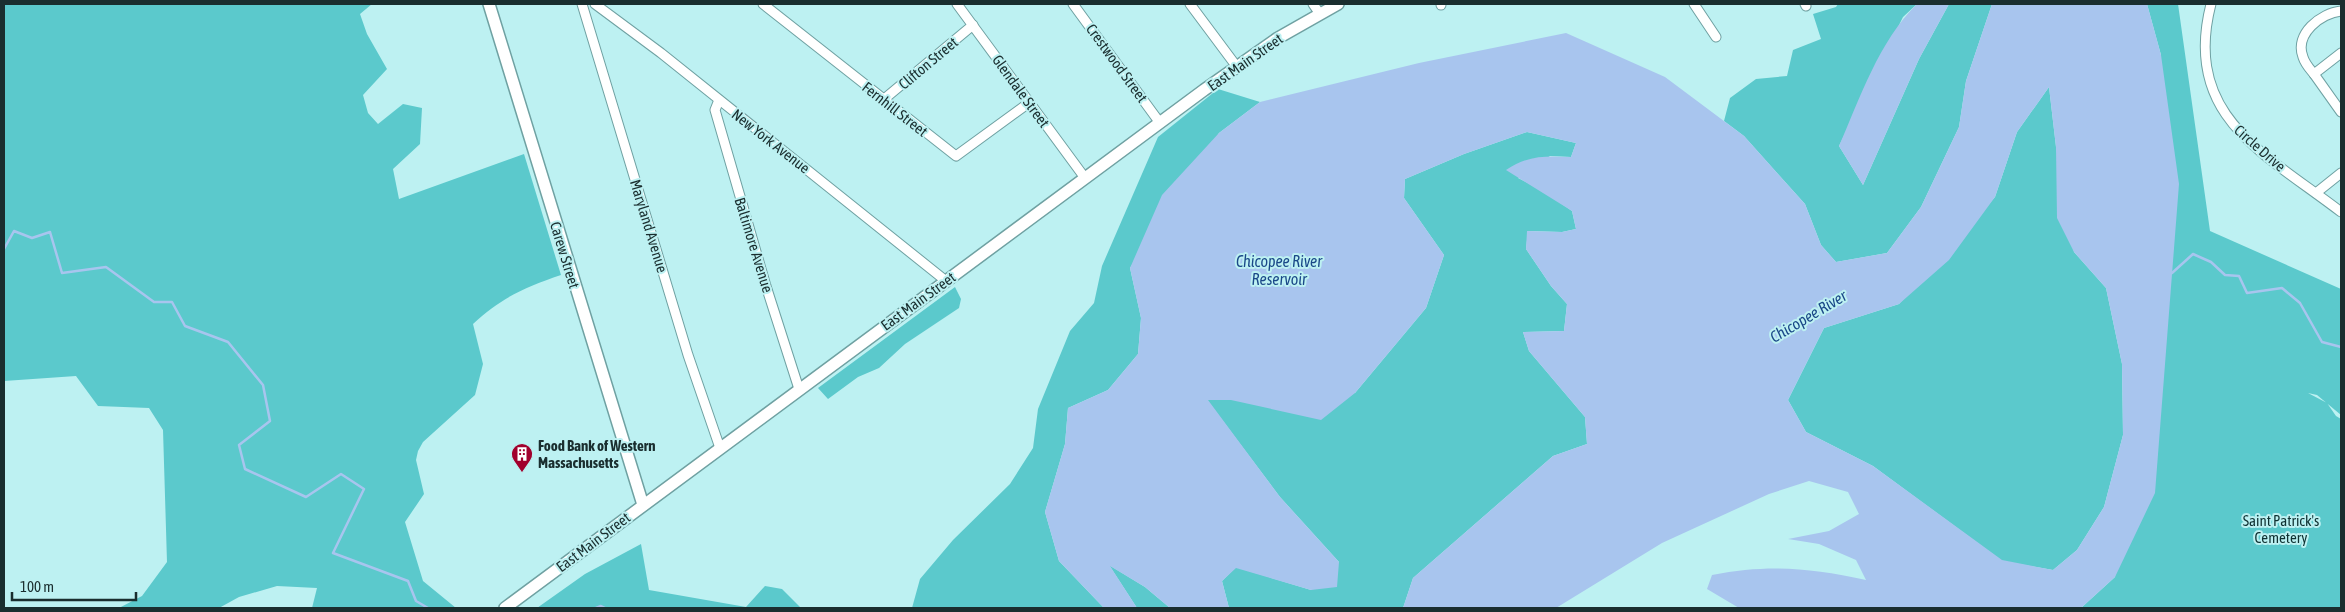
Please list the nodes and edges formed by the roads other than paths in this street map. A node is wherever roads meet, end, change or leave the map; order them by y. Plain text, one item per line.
1 (489, 4) edge
2 (582, 4) edge
3 (595, 4) edge
4 (763, 4) edge
5 (957, 4) edge
6 (1074, 4) edge
7 (1190, 4) edge
8 (1313, 4) edge
9 (1338, 4) edge
10 (1694, 4) edge
11 (2212, 4) edge
12 (2341, 11) edge
13 (1320, 14) junction
14 (973, 26) junction
15 (1716, 37) dead end
16 (2341, 53) edge
17 (1237, 67) junction
18 (2314, 74) junction
19 (719, 100) junction
20 (883, 100) junction
21 (1030, 102) junction
22 (2341, 112) edge
23 (1160, 123) junction
24 (2341, 173) edge
25 (1085, 178) junction
26 (2316, 193) junction
27 (2341, 212) edge
28 (946, 281) junction
29 (799, 389) junction
30 (720, 448) junction
31 (643, 505) junction
32 (505, 608) edge

1 - 31 main road, Carew Street
2 - 30 street, Maryland Avenue
3 - 19 street, New York Avenue
4 - 20 street, Fernhill Street
5 - 14 street, Glendale Street
6 - 23 street, Crestwood Street
7 - 17 street
8 - 13 street
9 - 13 main road, East Main Street
10 - 15 street
11 - 26 street, Circle Drive
12 - 18 street
13 - 17 main road, East Main Street
14 - 20 street, Clifton Street
14 - 21 street, Glendale Street
16 - 18 street
17 - 23 main road, East Main Street
18 - 22 street
19 - 28 street, New York Avenue
19 - 29 street, Baltimore Avenue
20 - 21 street, Fernhill Street
21 - 25 street, Glendale Street
23 - 25 main road, East Main Street
24 - 26 street
25 - 28 main road, East Main Street
26 - 27 street, Circle Drive
28 - 29 main road, East Main Street
29 - 30 main road, East Main Street
30 - 31 main road, East Main Street
31 - 32 main road, East Main Street

